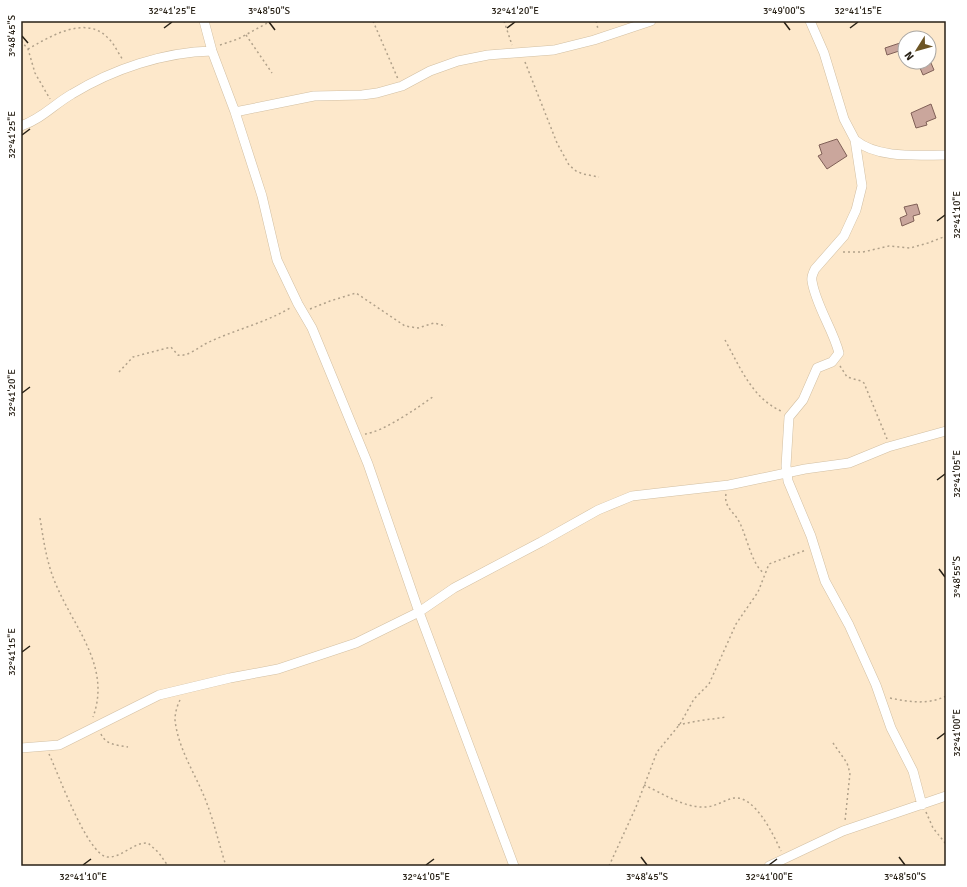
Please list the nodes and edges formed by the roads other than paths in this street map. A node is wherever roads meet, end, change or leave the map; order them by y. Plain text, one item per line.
1 (204, 21) edge
2 (650, 21) edge
3 (810, 21) edge
4 (211, 50) junction
5 (234, 112) junction
6 (21, 126) edge
7 (856, 140) junction
8 (946, 155) edge
9 (946, 431) edge
10 (786, 474) junction
11 (419, 612) junction
12 (21, 748) edge
13 (946, 796) edge
14 (922, 805) junction
15 (514, 866) edge
16 (769, 866) edge

1 - 4 street
2 - 5 street
3 - 7 street
4 - 5 street
4 - 6 street
5 - 11 street
7 - 8 street
7 - 10 street
9 - 10 street
10 - 11 street
10 - 14 street
11 - 12 street
11 - 15 street
13 - 14 street
14 - 16 street

